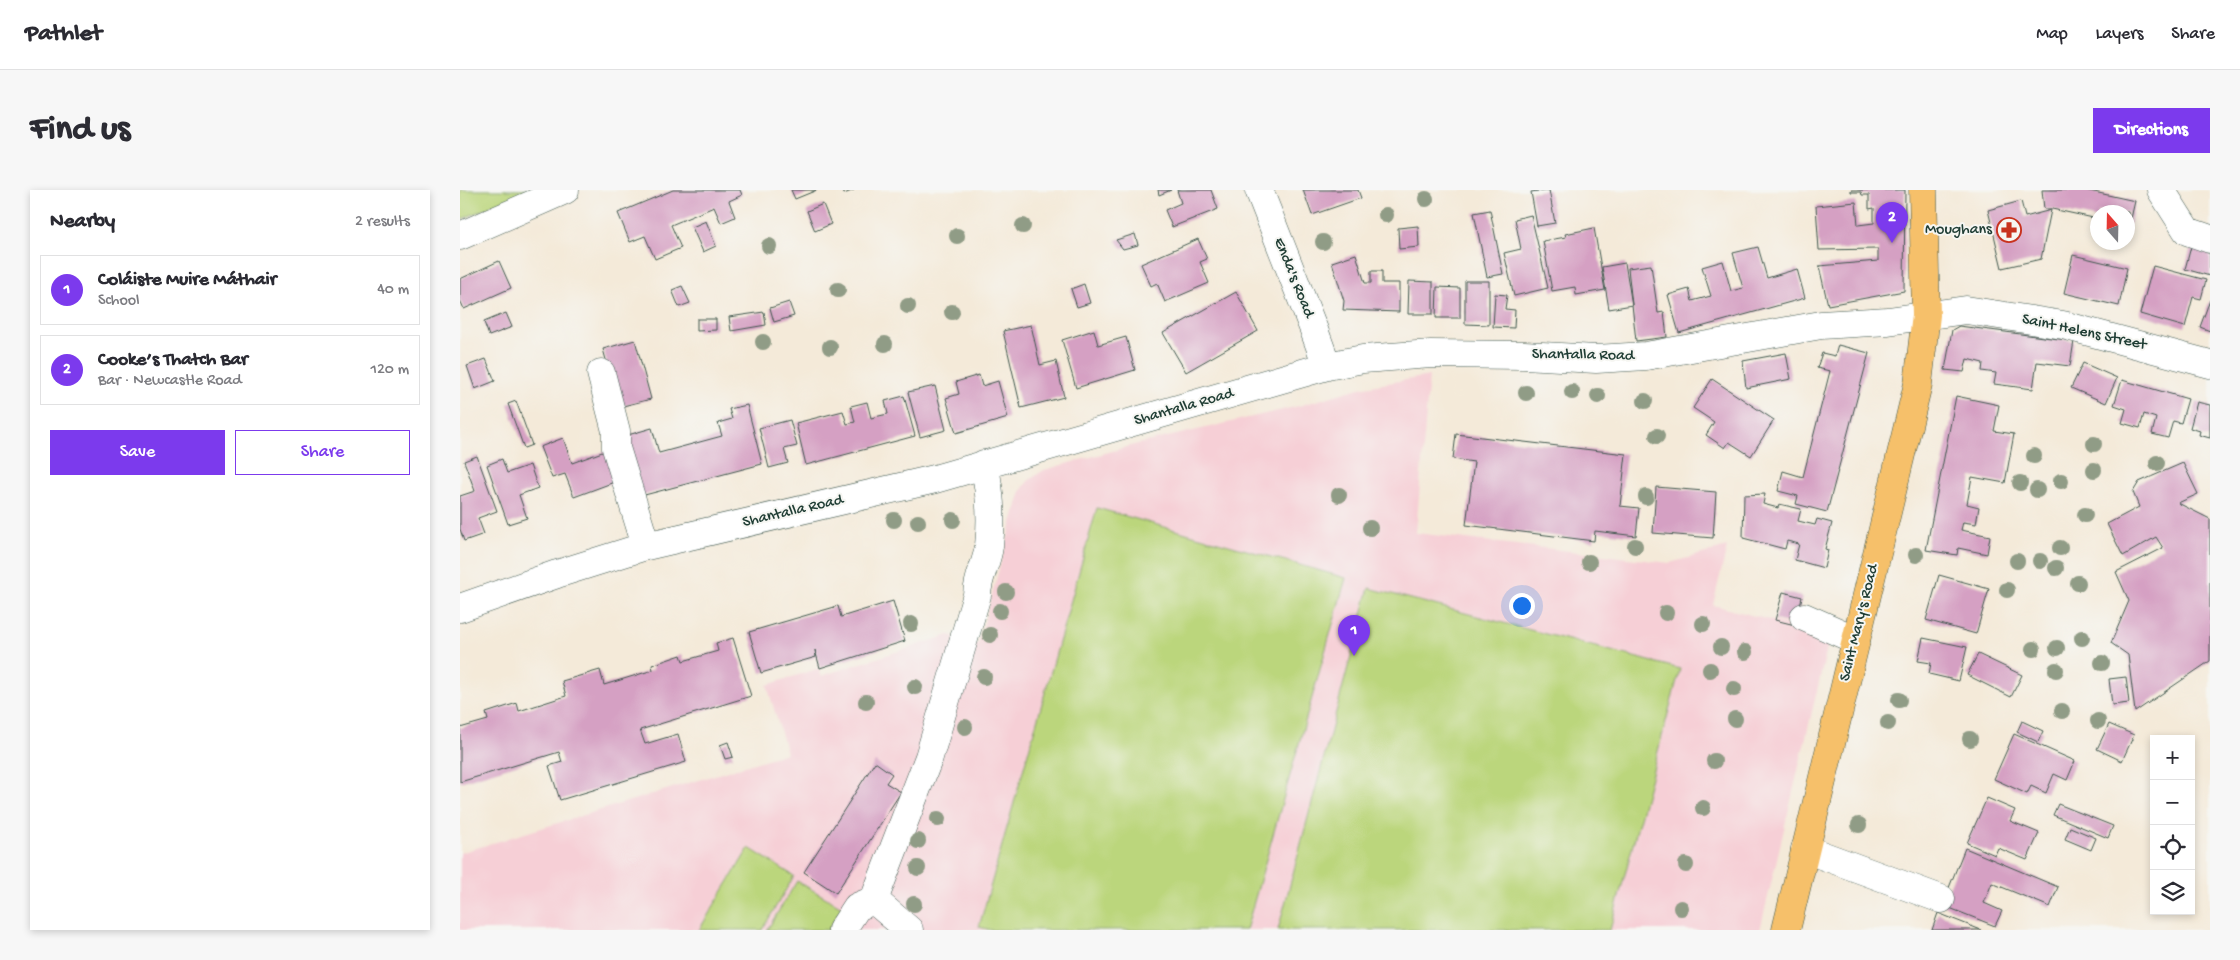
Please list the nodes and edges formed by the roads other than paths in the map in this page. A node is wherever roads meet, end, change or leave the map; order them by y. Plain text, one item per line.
1 (565, 190) edge
2 (1258, 190) edge
3 (1923, 190) edge
4 (2161, 190) edge
5 (460, 236) edge
6 (2210, 239) edge
7 (1926, 315) junction
8 (2210, 364) edge
9 (1326, 366) junction
10 (600, 373) dead end
11 (984, 464) junction
12 (646, 546) junction
13 (460, 608) edge
14 (1804, 617) dead end
15 (1856, 640) junction
16 (1805, 849) junction
17 (1941, 899) dead end
18 (874, 900) junction
19 (842, 930) edge
20 (909, 930) edge
21 (1786, 930) edge

1 - 5 street
2 - 9 street, Enda's Road
3 - 7 main road, Saint Mary's Road
4 - 6 street
7 - 8 street, Saint Helens Street
7 - 9 street, Shantalla Road
7 - 15 main road, Saint Mary's Road
9 - 11 street, Shantalla Road
10 - 12 street
11 - 12 street, Shantalla Road
11 - 18 street
12 - 13 street, Shantalla Road
14 - 15 street
15 - 16 main road, Saint Mary's Road
16 - 17 street
16 - 21 main road, Saint Mary's Road
18 - 19 street
18 - 20 street

